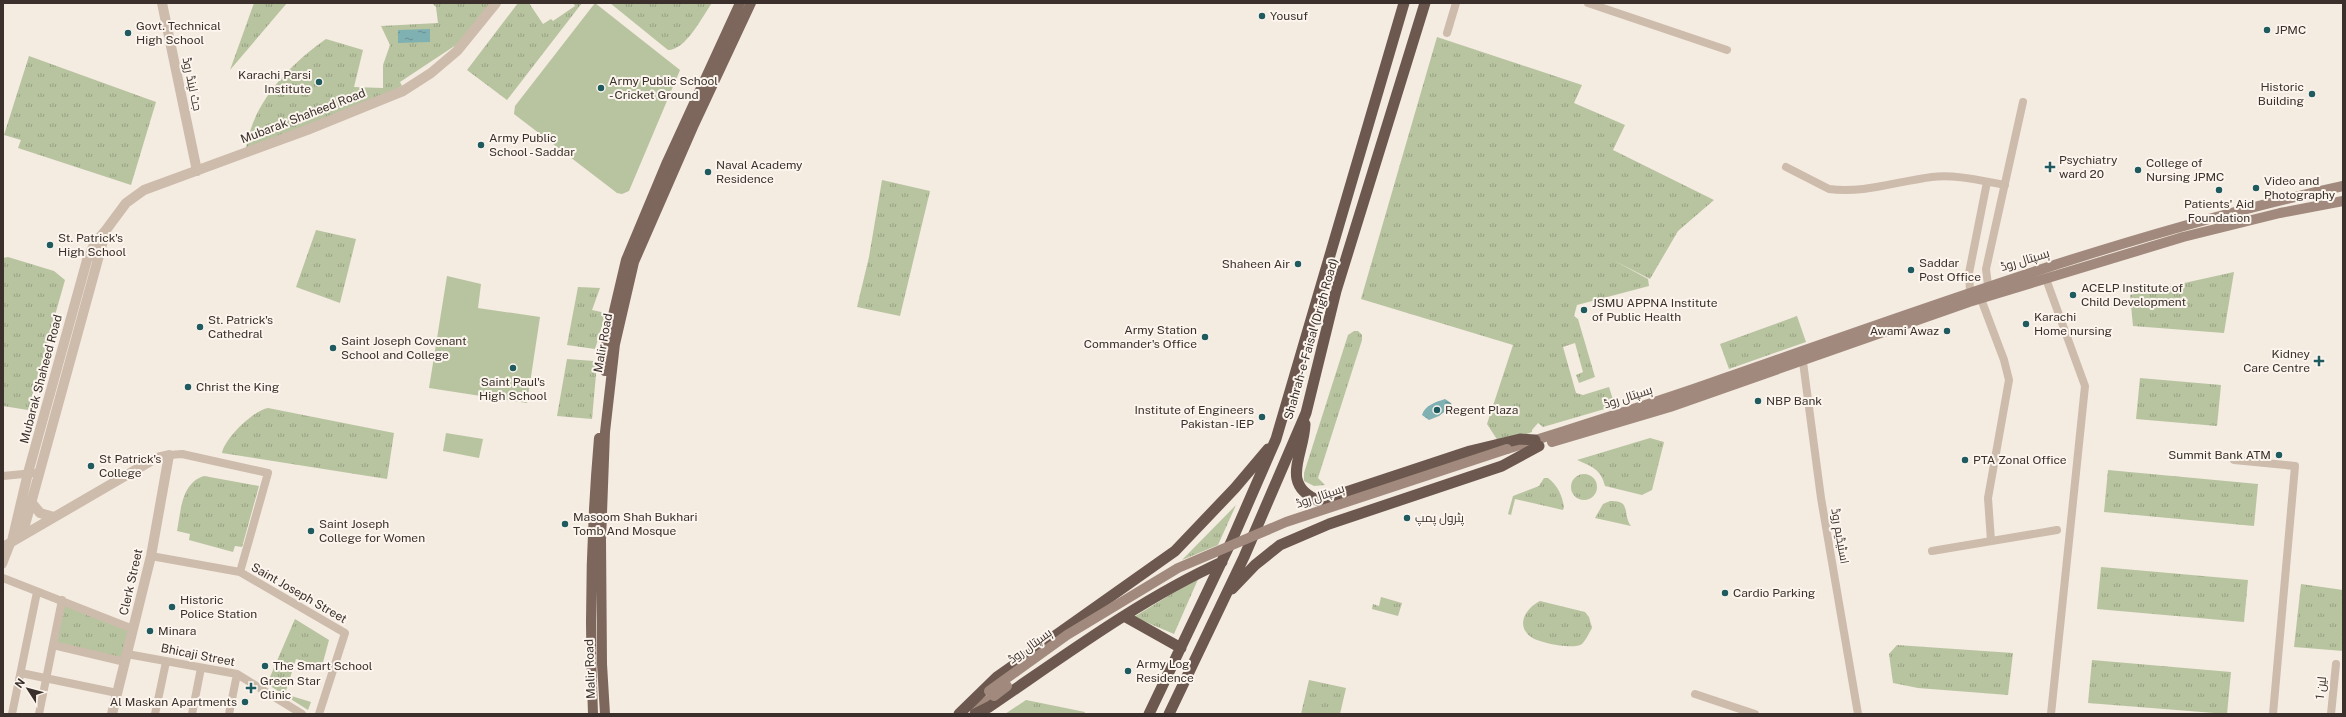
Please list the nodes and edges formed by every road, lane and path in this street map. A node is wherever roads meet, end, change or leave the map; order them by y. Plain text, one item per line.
1 (162, 3) edge
2 (496, 3) edge
3 (740, 3) edge
4 (751, 3) edge
5 (1404, 3) edge
6 (1425, 3) edge
7 (1456, 3) edge
8 (1588, 3) edge
9 (1447, 32) dead end
10 (1727, 50) dead end
11 (2023, 102) dead end
12 (1786, 167) dead end
13 (196, 171) junction
14 (1987, 182) junction
15 (2004, 185) junction
16 (2343, 186) edge
17 (2343, 201) edge
18 (2046, 278) junction
19 (1988, 285) junction
20 (1970, 291) junction
21 (1980, 299) junction
22 (1803, 362) junction
23 (1306, 414) junction
24 (1276, 439) junction
25 (1537, 443) junction
26 (169, 455) junction
27 (2234, 460) dead end
28 (33, 473) junction
29 (3, 476) edge
30 (31, 502) junction
31 (54, 517) junction
32 (2057, 530) dead end
33 (22, 536) junction
34 (12, 541) junction
35 (1991, 541) junction
36 (3, 546) edge
37 (1932, 551) dead end
38 (151, 556) junction
39 (1168, 556) junction
40 (1222, 562) junction
41 (3, 564) edge
42 (240, 572) junction
43 (1194, 575) junction
44 (3, 578) edge
45 (37, 592) junction
46 (1224, 598) junction
47 (62, 600) junction
48 (1124, 616) junction
49 (133, 630) junction
50 (53, 645) junction
51 (1181, 648) junction
52 (126, 658) junction
53 (166, 662) junction
54 (2336, 664) dead end
55 (201, 668) junction
56 (21, 673) junction
57 (237, 674) junction
58 (46, 678) junction
59 (117, 693) junction
60 (992, 693) junction
61 (1696, 694) dead end
62 (1733, 710) edge
63 (12, 714) edge
64 (39, 714) edge
65 (112, 714) edge
66 (155, 714) edge
67 (192, 714) edge
68 (229, 714) edge
69 (302, 714) edge
70 (319, 714) edge
71 (593, 714) edge
72 (605, 714) edge
73 (959, 714) edge
74 (971, 714) edge
75 (975, 714) edge
76 (1148, 714) edge
77 (1169, 714) edge
78 (1755, 714) edge
79 (1858, 714) edge
80 (2051, 714) edge
81 (2273, 714) edge
82 (2331, 714) edge

1 - 13 street, جٹ لینڈ روڈ
2 - 13 street, Mubarak Shaheed Road
3 - 71 main road, Malir Road
4 - 72 main road, Malir Road
5 - 24 highway, Shahrah-e-Faisal (Drigh Road)
6 - 23 highway, Shahrah-e-Faisal (Drigh Road)
7 - 9 street
8 - 10 street
11 - 15 street
12 - 14 street
13 - 28 street, Mubarak Shaheed Road
14 - 15 street
14 - 20 street
15 - 19 street
16 - 19 main road, ہسپتال روڈ
17 - 18 main road, ہسپتال روڈ
18 - 21 main road, ہسپتال روڈ
18 - 80 street
19 - 20 main road, ہسپتال روڈ
20 - 25 main road, ہسپتال روڈ
21 - 22 main road, ہسپتال روڈ
21 - 35 street
22 - 25 main road, ہسپتال روڈ
22 - 79 street, اسٹیڈیم روڈ
23 - 25 highway
23 - 46 highway, Shahrah-e-Faisal (Drigh Road)
24 - 39 highway
24 - 40 highway, Shahrah-e-Faisal (Drigh Road)
25 - 46 highway
25 - 60 main road, ہسپتال روڈ, bridge
26 - 31 street
26 - 38 street, Clerk Street
26 - 42 street, Saint Joseph Street
27 - 81 street
28 - 29 street
28 - 30 street, Mubarak Shaheed Road
28 - 34 street, Mubarak Shaheed Road
30 - 31 street
30 - 33 street, Mubarak Shaheed Road
31 - 33 street
32 - 35 street
33 - 34 street
34 - 36 street
34 - 41 street
35 - 37 street
38 - 42 street
38 - 49 street, Clerk Street
39 - 43 highway
39 - 73 highway
40 - 43 highway
40 - 51 highway, Shahrah-e-Faisal (Drigh Road)
42 - 70 street, Saint Joseph Street
43 - 48 highway
44 - 45 street
45 - 47 street
45 - 56 street
46 - 77 highway, Shahrah-e-Faisal (Drigh Road)
47 - 49 street
47 - 50 street
48 - 51 highway
48 - 75 highway
49 - 52 street, Clerk Street
50 - 52 street, Bhicaji Street
50 - 58 street
51 - 76 highway, Shahrah-e-Faisal (Drigh Road)
52 - 53 street, Bhicaji Street
52 - 59 street, Clerk Street
53 - 55 street, Bhicaji Street
53 - 66 street
54 - 82 street, لین 1
55 - 57 street, Bhicaji Street
55 - 67 street
56 - 58 street
56 - 63 street
57 - 68 street
57 - 69 street, Bhicaji Street
58 - 59 street
58 - 64 street
59 - 65 street, Clerk Street
60 - 73 main road, ہسپتال روڈ
60 - 74 main road, ہسپتال روڈ
61 - 62 street
62 - 78 street

